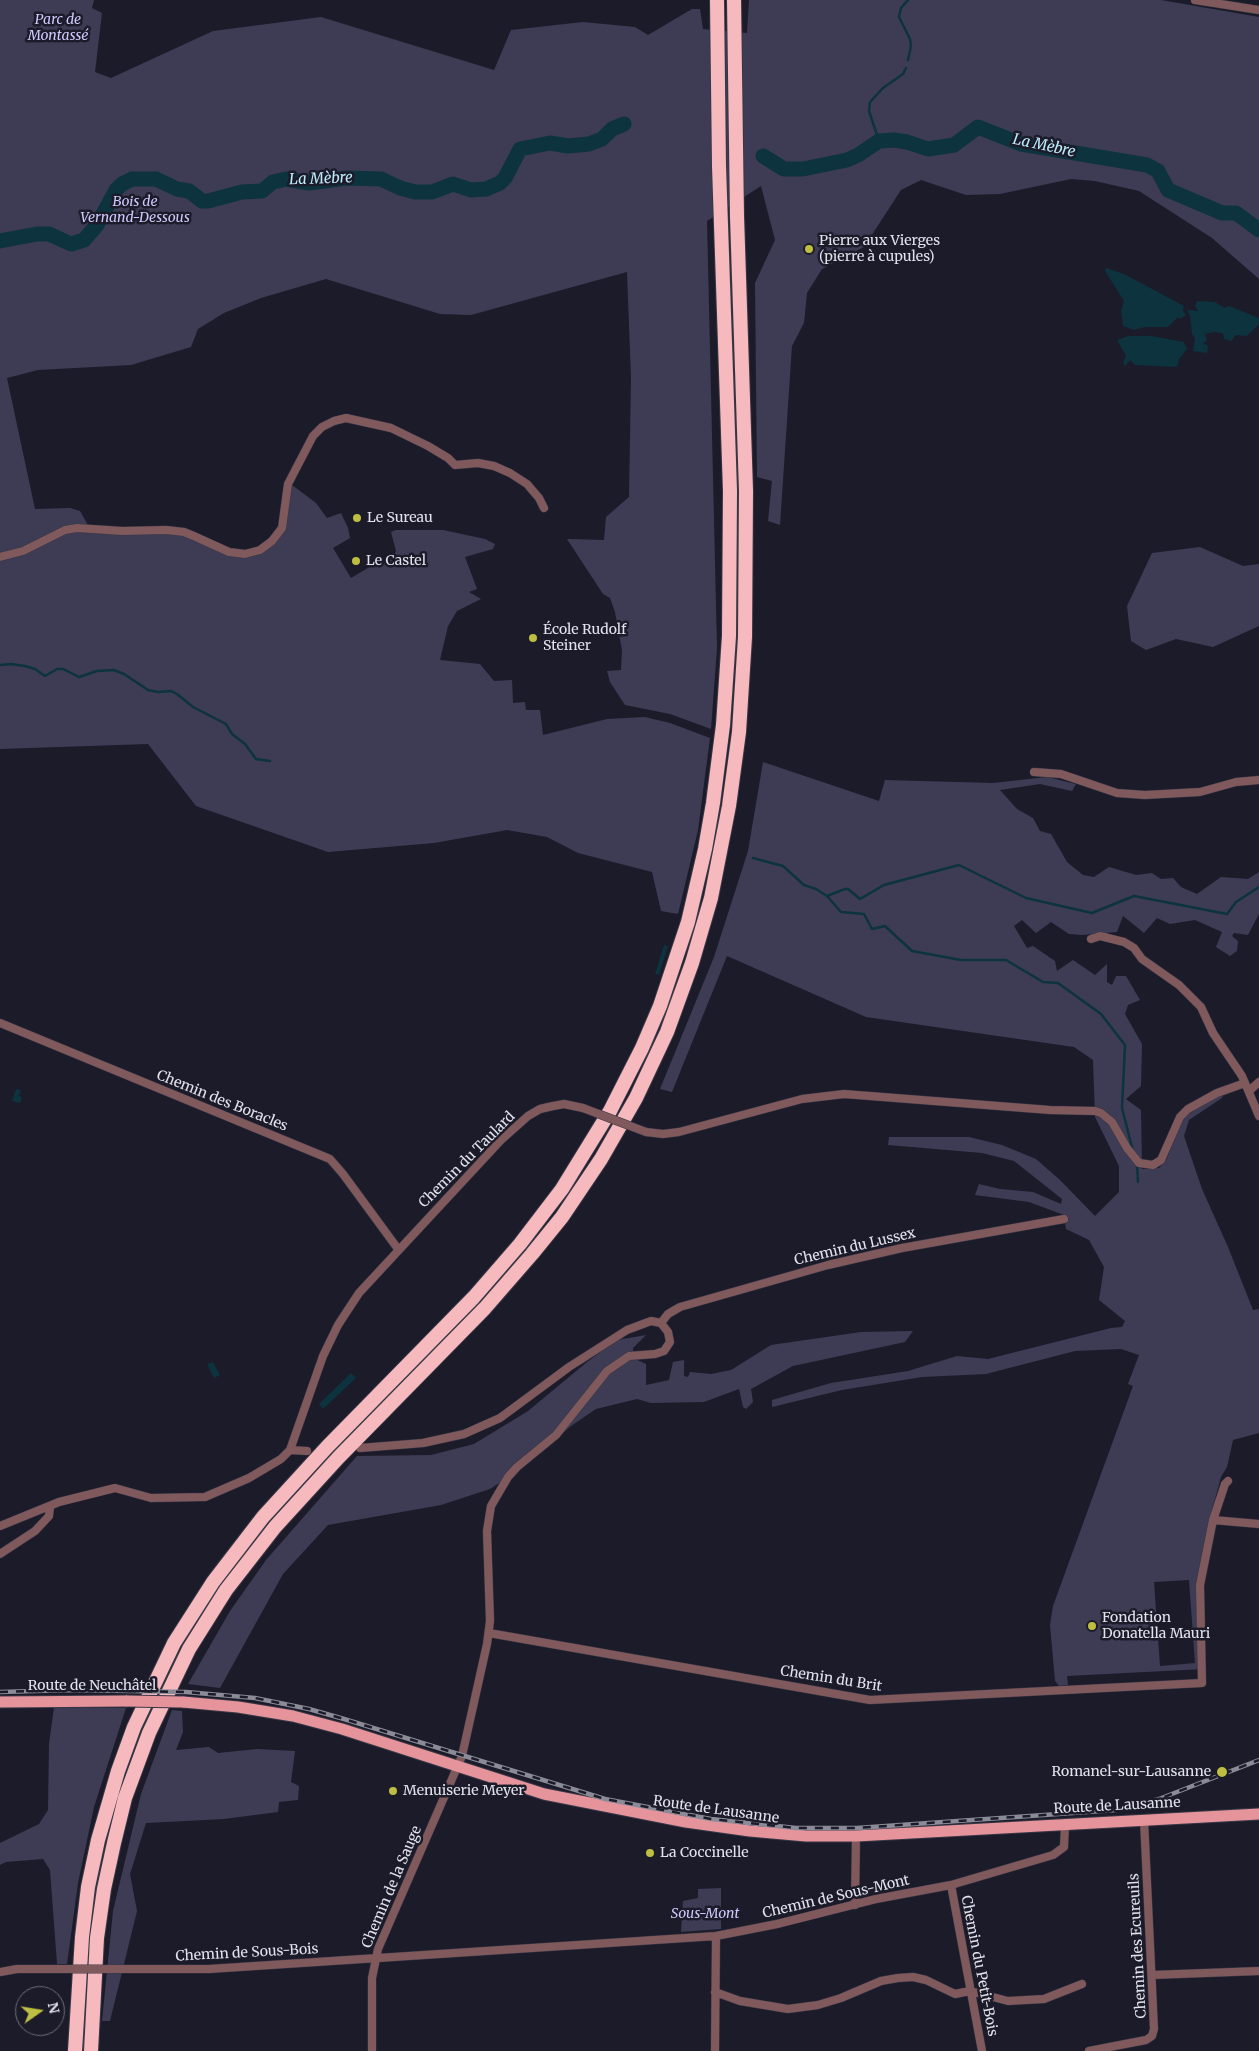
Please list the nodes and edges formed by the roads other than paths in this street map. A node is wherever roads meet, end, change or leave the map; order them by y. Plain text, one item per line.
1 (718, 0) edge
2 (734, 0) edge
3 (1195, 0) edge
4 (1259, 10) edge
5 (544, 508) dead end
6 (0, 557) edge
7 (1034, 772) dead end
8 (1259, 780) edge
9 (1091, 939) dead end
10 (0, 1023) edge
11 (1259, 1082) edge
12 (1247, 1087) junction
13 (1259, 1116) edge
14 (1064, 1219) dead end
15 (398, 1249) junction
16 (661, 1324) junction
17 (360, 1448) dead end
18 (290, 1450) junction
19 (307, 1451) dead end
20 (1228, 1481) dead end
21 (50, 1507) junction
22 (1213, 1520) junction
23 (1259, 1524) edge
24 (0, 1526) edge
25 (0, 1554) edge
26 (489, 1633) junction
27 (0, 1702) edge
28 (183, 1702) joint
29 (457, 1767) junction
30 (1259, 1814) edge
31 (1144, 1820) junction
32 (1065, 1825) junction
33 (856, 1836) junction
34 (951, 1885) junction
35 (855, 1905) junction
36 (716, 1936) junction
37 (375, 1959) junction
38 (0, 1972) edge
39 (1259, 1972) edge
40 (1152, 1975) junction
41 (1082, 1984) dead end
42 (970, 1991) junction
43 (715, 1992) junction
44 (75, 2051) edge
45 (90, 2051) edge
46 (372, 2051) edge
47 (714, 2051) edge
48 (982, 2051) edge
49 (1089, 2051) edge

1 - 44 highway
2 - 45 highway
3 - 4 street
5 - 6 street
7 - 8 street
9 - 12 street
10 - 15 street, Chemin des Boracles
11 - 12 street
12 - 13 street
12 - 15 street, Chemin du Taulard, bridge
14 - 16 street, Chemin du Lussex
15 - 18 street, Chemin du Taulard
16 - 17 street
16 - 26 street, Chemin de la Sauge
18 - 19 street
18 - 21 street
20 - 22 street
21 - 24 street
21 - 25 street
22 - 23 street
22 - 26 street, Chemin du Brit
26 - 29 street, Chemin de la Sauge
27 - 28 main road, Route de Neuchâtel, bridge
28 - 29 main road, Route de Lausanne
29 - 33 main road, Route de Lausanne
29 - 37 street, Chemin de la Sauge
30 - 31 main road, Route de Lausanne
31 - 32 main road, Route de Lausanne
31 - 40 street, Chemin des Ecureuils
32 - 33 main road, Route de Lausanne
32 - 34 street, Chemin de Sous-Mont
33 - 35 street
34 - 35 street, Chemin de Sous-Mont
34 - 42 street, Chemin du Petit-Bois
35 - 36 street, Chemin de Sous-Mont
36 - 37 street, Chemin de Sous-Mont
36 - 43 street
37 - 38 street, Chemin de Sous-Bois, bridge
37 - 46 street, Chemin de la Sauge
39 - 40 street
40 - 49 street, Chemin des Ecureuils
41 - 42 street
42 - 43 street
42 - 48 street, Chemin du Petit-Bois
43 - 47 street

